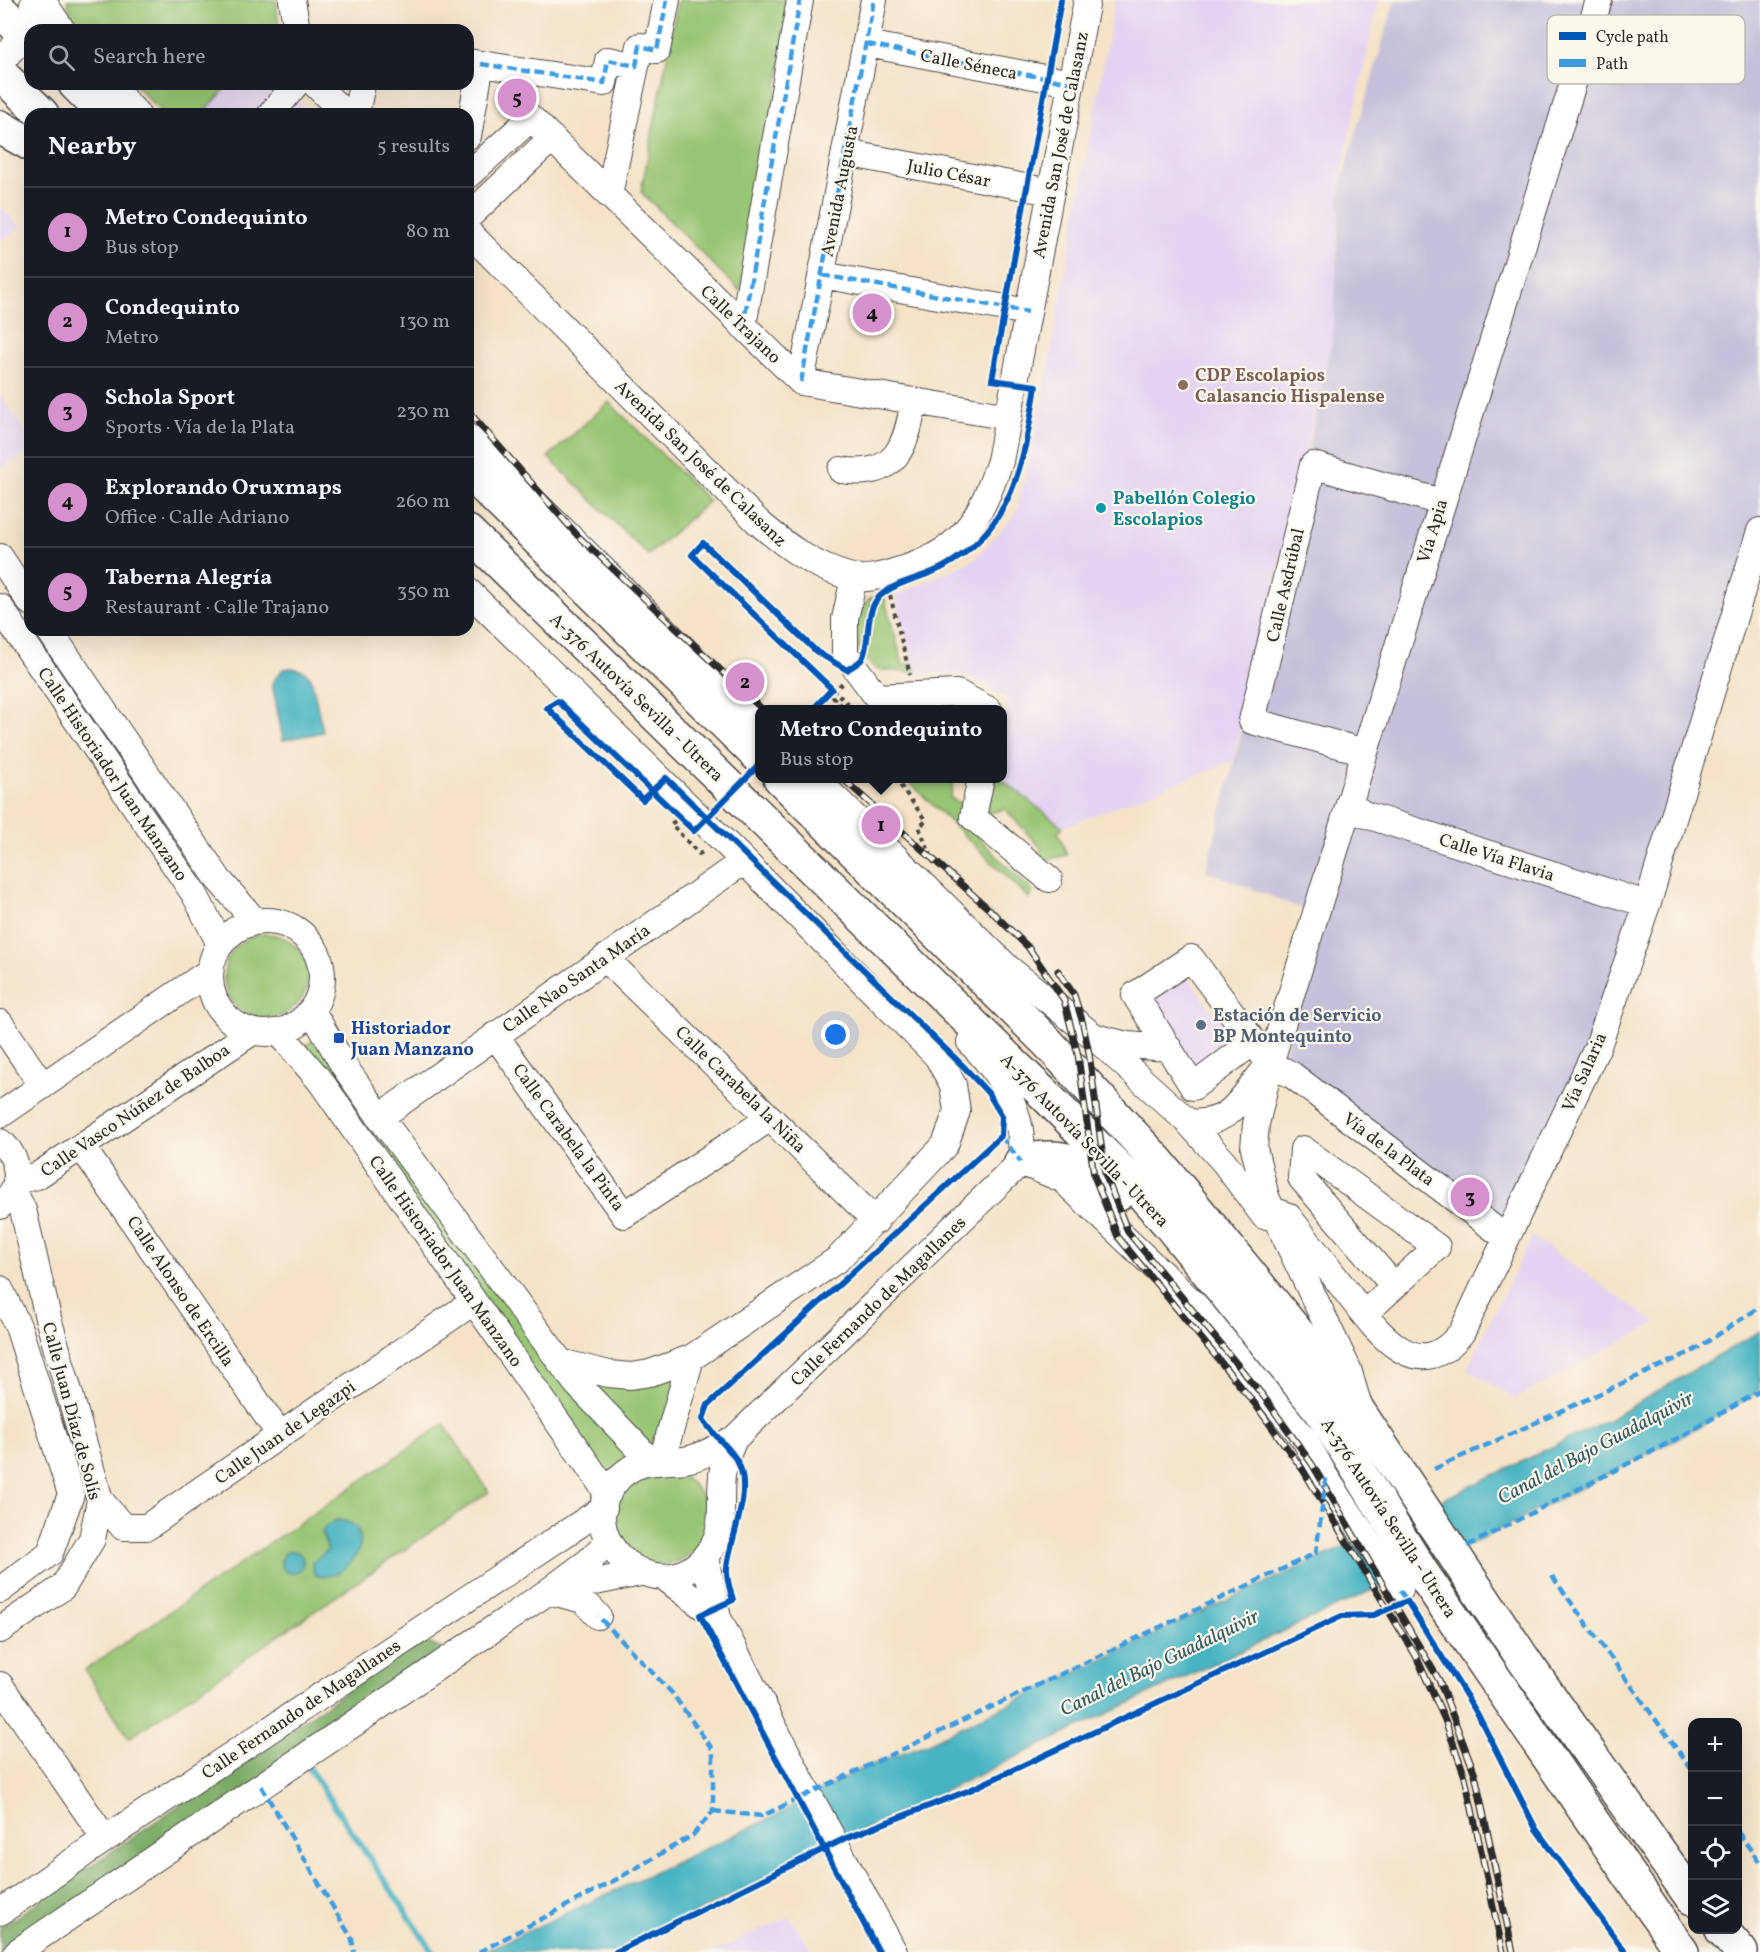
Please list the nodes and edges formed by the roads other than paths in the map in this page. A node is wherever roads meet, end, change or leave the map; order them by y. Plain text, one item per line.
1 (34, 0) edge
2 (42, 0) edge
3 (292, 0) edge
4 (667, 0) edge
5 (800, 0) edge
6 (874, 0) edge
7 (1087, 0) edge
8 (1599, 0) edge
9 (0, 10) edge
10 (1594, 15) edge
11 (29, 24) edge
12 (58, 24) edge
13 (296, 24) edge
14 (24, 33) edge
15 (24, 39) edge
16 (867, 44) junction
17 (0, 62) edge
18 (475, 63) edge
19 (636, 66) junction
20 (0, 73) edge
21 (1071, 84) junction
22 (1573, 84) edge
23 (81, 90) edge
24 (115, 90) edge
25 (291, 90) edge
26 (321, 90) edge
27 (361, 90) edge
28 (472, 90) edge
29 (36, 108) edge
30 (99, 108) edge
31 (131, 108) edge
32 (276, 108) edge
33 (339, 108) edge
34 (357, 108) edge
35 (471, 108) edge
36 (0, 129) edge
37 (552, 138) junction
38 (24, 141) edge
39 (24, 153) edge
40 (846, 153) junction
41 (474, 170) edge
42 (1051, 192) junction
43 (609, 195) junction
44 (474, 211) edge
45 (474, 238) edge
46 (822, 275) junction
47 (1028, 312) junction
48 (743, 326) junction
49 (801, 382) junction
50 (914, 401) junction
51 (1009, 417) junction
52 (474, 443) edge
53 (842, 470) dead end
54 (474, 477) edge
55 (1441, 502) junction
56 (1760, 531) edge
57 (474, 538) edge
58 (0, 557) edge
59 (854, 578) junction
60 (24, 593) edge
61 (474, 597) edge
62 (0, 607) edge
63 (53, 636) edge
64 (980, 705) edge
65 (755, 720) edge
66 (1365, 752) junction
67 (755, 754) edge
68 (785, 783) edge
69 (820, 783) edge
70 (980, 783) edge
71 (1349, 803) junction
72 (744, 861) junction
73 (1049, 879) dead end
74 (1649, 899) junction
75 (255, 921) junction
76 (882, 936) junction
77 (220, 944) junction
78 (605, 958) junction
79 (210, 971) junction
80 (312, 1011) junction
81 (0, 1023) edge
82 (252, 1032) junction
83 (279, 1032) junction
84 (495, 1035) junction
85 (1092, 1035) junction
86 (1253, 1042) junction
87 (1169, 1048) junction
88 (1270, 1064) junction
89 (42, 1085) junction
90 (0, 1115) edge
91 (380, 1117) junction
92 (770, 1118) junction
93 (1188, 1122) junction
94 (0, 1142) edge
95 (82, 1146) junction
96 (1021, 1162) junction
97 (10, 1192) edge
98 (1263, 1206) junction
99 (876, 1221) junction
100 (1505, 1237) junction
101 (1394, 1286) junction
102 (3, 1301) edge
103 (473, 1302) junction
104 (1231, 1303) junction
105 (1364, 1314) junction
106 (691, 1358) junction
107 (560, 1362) junction
108 (1354, 1403) junction
109 (280, 1435) junction
110 (734, 1439) junction
111 (662, 1460) junction
112 (100, 1500) junction
113 (606, 1501) junction
114 (720, 1509) junction
115 (1379, 1529) junction
116 (608, 1542) junction
117 (705, 1558) junction
118 (652, 1575) junction
119 (0, 1590) edge
120 (549, 1591) junction
121 (598, 1616) dead end
122 (718, 1618) junction
123 (0, 1630) edge
124 (0, 1685) edge
125 (105, 1839) junction
126 (1669, 1866) junction
127 (1688, 1889) edge
128 (1688, 1892) edge
129 (0, 1912) edge
130 (1717, 1934) edge
131 (1726, 1934) edge
132 (17, 1952) edge
133 (894, 1952) edge
134 (1682, 1952) edge
135 (1730, 1952) edge
136 (1741, 1952) edge

1 - 11 street
2 - 12 street
3 - 13 street
4 - 19 street
5 - 48 street
6 - 16 street, Avenida Augusta
7 - 21 street, Avenida San José de Calasanz
8 - 10 street, Vía Apia
9 - 14 main road
15 - 17 street
16 - 21 street, Calle Séneca
16 - 40 street, Avenida Augusta
18 - 19 street
19 - 43 street
20 - 29 main road
21 - 42 street, Avenida San José de Calasanz
22 - 55 street, Vía Apia
23 - 30 main road
24 - 31 street
25 - 32 street
26 - 33 street
27 - 34 street
28 - 35 street
36 - 38 main road
36 - 39 street
37 - 41 street, Calle Trajano
37 - 43 street, Calle Trajano
37 - 44 street
40 - 42 street, Julio César
40 - 46 street, Avenida Augusta
42 - 47 street, Avenida San José de Calasanz
43 - 48 street, Calle Trajano
45 - 59 street, Avenida San José de Calasanz
46 - 47 street
46 - 49 street, Avenida Augusta
47 - 51 street, Avenida San José de Calasanz
48 - 49 street, Calle Trajano
49 - 50 street
50 - 51 street
50 - 53 street
51 - 59 street, Avenida San José de Calasanz
52 - 65 street
54 - 67 main road
55 - 66 street, Vía Apia
55 - 66 street, Calle Asdrúbal
56 - 74 street, Vía Salaria
57 - 76 main road, A-376 Autovía Sevilla - Utrera
58 - 60 street
59 - 64 street
61 - 72 street
62 - 77 street, Calle Historiador Juan Manzano
63 - 75 street, Calle Historiador Juan Manzano
66 - 71 street, Vía Apia
68 - 108 main road, A-376 Autovía Sevilla - Utrera
69 - 85 street
70 - 73 street
71 - 74 street, Calle Vía Flavia
71 - 88 street, Vía Apia
72 - 78 street, Calle Nao Santa María
72 - 99 street
74 - 100 street, Vía Salaria
75 - 77 street
75 - 80 street
76 - 96 street
76 - 104 main road, A-376 Autovía Sevilla - Utrera
77 - 79 street
78 - 84 street, Calle Nao Santa María
78 - 92 street, Calle Carabela la Niña
79 - 82 street
79 - 89 street
80 - 83 street
80 - 91 street, Calle Historiador Juan Manzano
81 - 89 street
82 - 83 street
82 - 95 street, Calle Vasco Núñez de Balboa
83 - 103 street, Calle Historiador Juan Manzano
84 - 91 street, Calle Nao Santa María
84 - 92 street, Calle Carabela la Pinta
85 - 87 street
85 - 93 street
86 - 87 street
86 - 87 street
86 - 88 street
88 - 93 street, Vía Apia
88 - 98 street, Vía Apia
88 - 100 street, Vía de la Plata
89 - 90 street
91 - 107 street, Calle Historiador Juan Manzano
92 - 99 street, Calle Carabela la Niña
93 - 98 street
94 - 97 street, Calle Vasco Núñez de Balboa
95 - 97 street, Calle Vasco Núñez de Balboa
95 - 109 street, Calle Alonso de Ercilla
96 - 104 main road
96 - 110 street, Calle Fernando de Magallanes
96 - 115 street
97 - 112 street, Calle Juan Díaz de Solís
98 - 105 street, Vía Salaria
98 - 108 street
99 - 106 street
100 - 105 street, Vía Salaria
101 - 101 street
101 - 105 street
102 - 119 street, Calle Juan Díaz de Solís
103 - 109 street, Calle Juan de Legazpi
103 - 113 street, Calle Historiador Juan Manzano
104 - 115 main road, A-376 Autovía Sevilla - Utrera
106 - 107 street
106 - 111 street
107 - 111 street, Calle Historiador Juan Manzano
108 - 126 main road, A-376 Autovía Sevilla - Utrera
109 - 112 street, Calle Juan de Legazpi
110 - 111 street
110 - 114 street
111 - 113 street
111 - 114 street
112 - 123 street, Calle Juan Díaz de Solís
113 - 116 street
113 - 125 street, Calle Fernando de Magallanes
114 - 117 street
115 - 134 main road, A-376 Autovía Sevilla - Utrera
116 - 118 street
116 - 120 street
117 - 118 street
117 - 122 street
118 - 120 street
118 - 122 street
120 - 121 street
120 - 132 street
122 - 133 street
124 - 125 street
125 - 129 street, Calle Fernando de Magallanes
126 - 127 main road
126 - 128 main road, A-376 Autovía Sevilla - Utrera
130 - 135 main road
131 - 136 main road

